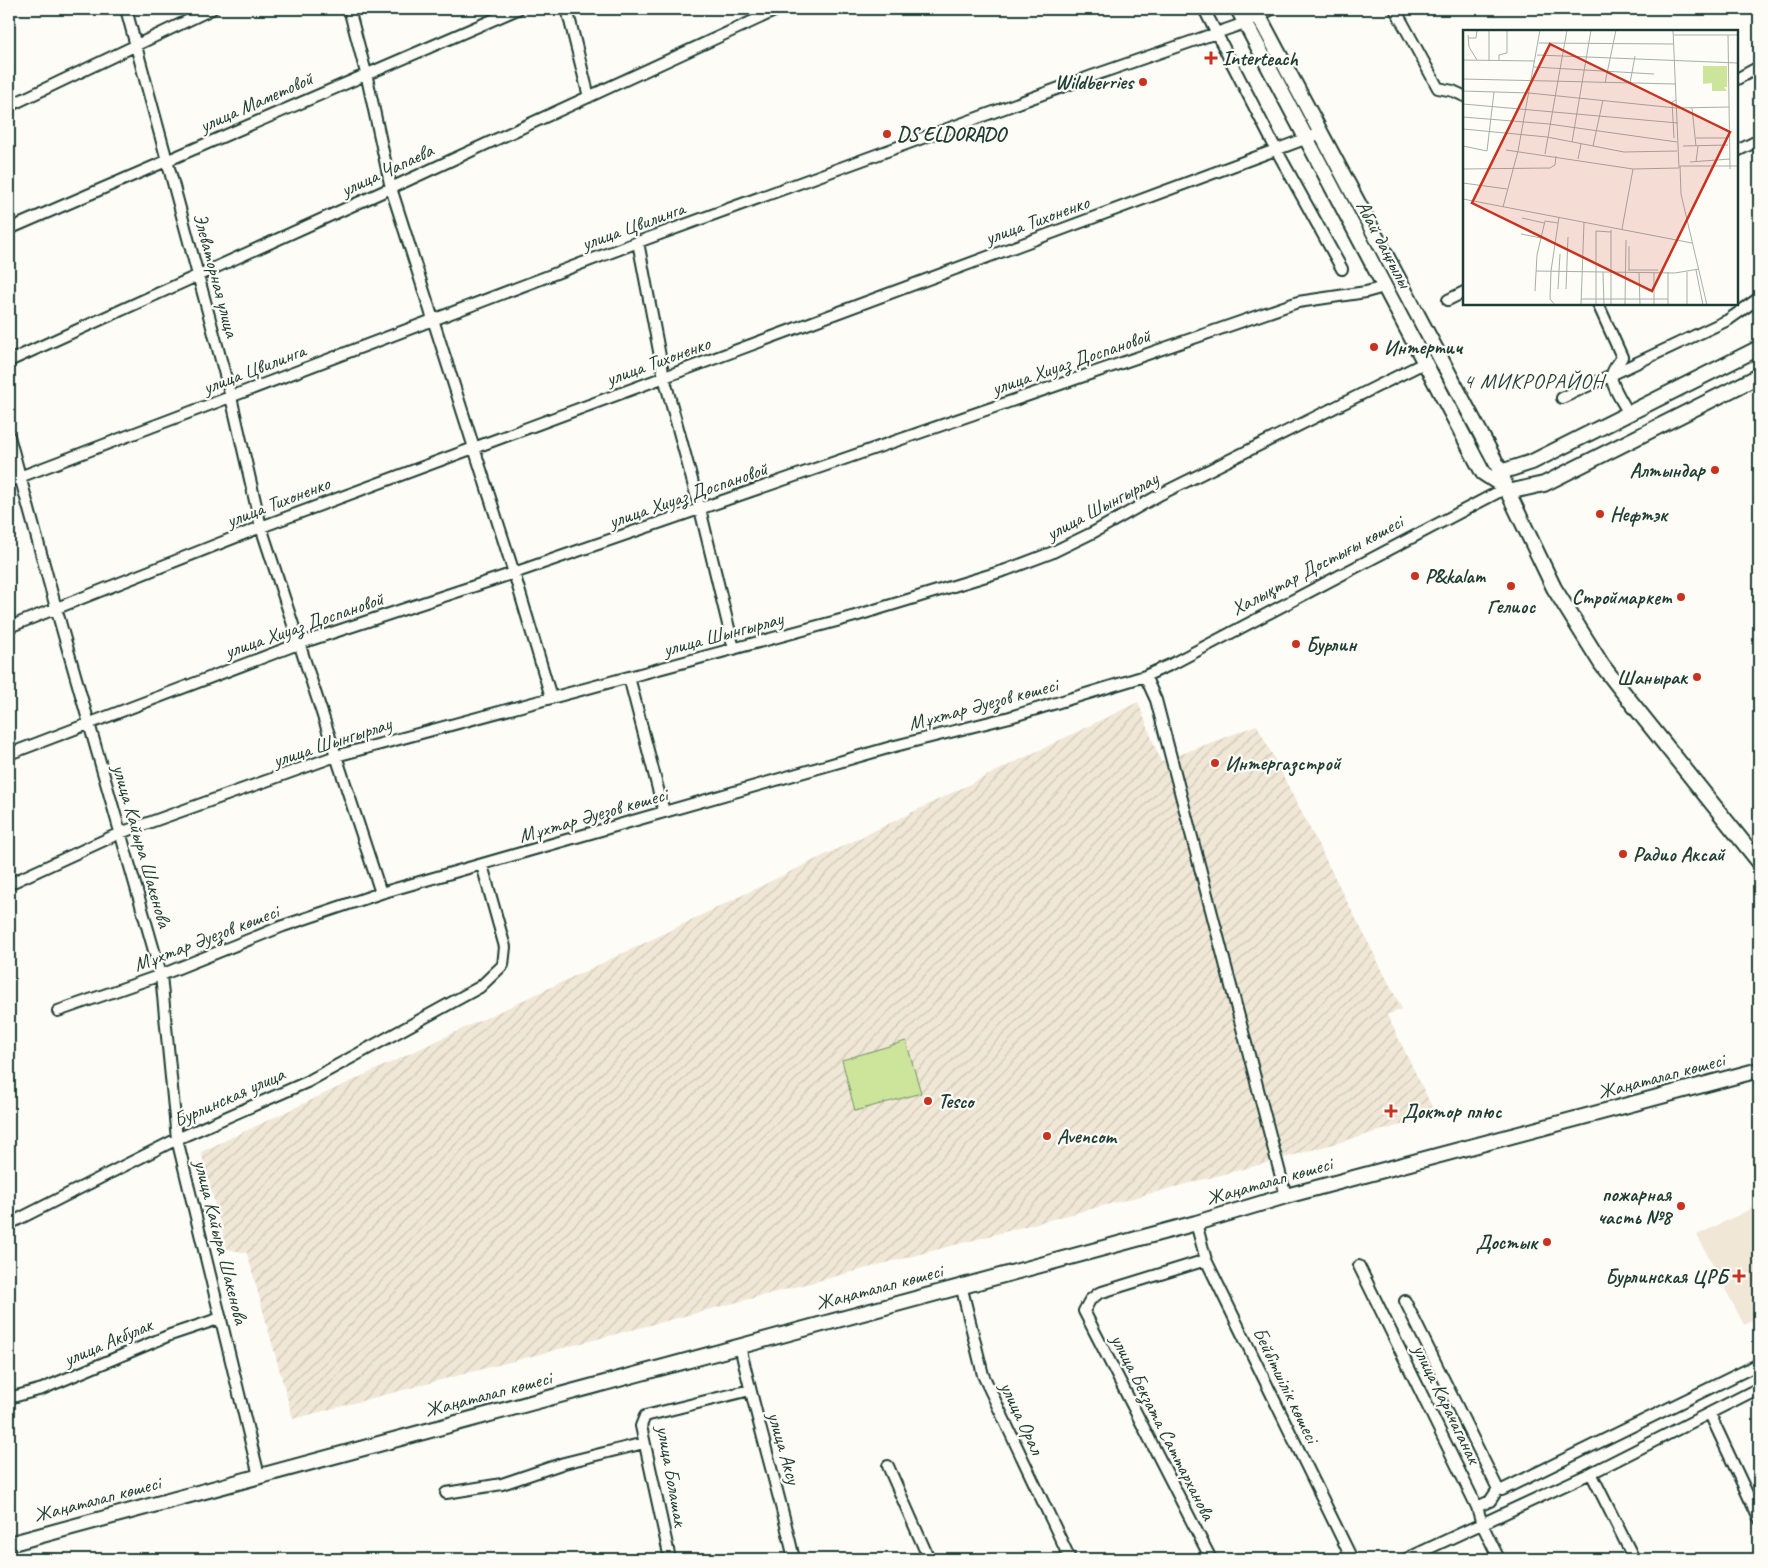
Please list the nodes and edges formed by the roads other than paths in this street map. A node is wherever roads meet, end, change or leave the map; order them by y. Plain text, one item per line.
1 (126, 9) edge
2 (212, 9) edge
3 (349, 9) edge
4 (518, 9) edge
5 (567, 9) edge
6 (779, 9) edge
7 (1204, 9) edge
8 (1238, 9) edge
9 (1272, 9) edge
10 (1395, 9) edge
11 (1257, 12) edge
12 (1245, 23) junction
13 (1216, 32) junction
14 (136, 46) junction
15 (1759, 67) edge
16 (366, 74) junction
17 (1738, 78) edge
18 (1463, 96) edge
19 (589, 97) junction
20 (9, 106) edge
21 (1321, 134) junction
22 (1306, 139) junction
23 (1759, 140) edge
24 (1738, 150) edge
25 (1277, 151) junction
26 (166, 160) junction
27 (391, 188) junction
28 (9, 229) edge
29 (638, 242) junction
30 (1342, 269) dead end
31 (199, 275) junction
32 (1384, 287) junction
33 (1463, 292) edge
34 (1759, 298) edge
35 (1448, 300) dead end
36 (1598, 305) edge
37 (432, 320) junction
38 (1759, 348) edge
39 (9, 361) edge
40 (1424, 363) junction
41 (1611, 376) junction
42 (1759, 376) edge
43 (664, 377) junction
44 (230, 396) junction
45 (1562, 398) dead end
46 (1629, 414) junction
47 (9, 436) edge
48 (473, 448) junction
49 (1501, 472) junction
50 (20, 476) junction
51 (9, 481) edge
52 (1507, 490) junction
53 (700, 509) junction
54 (261, 527) junction
55 (514, 573) junction
56 (56, 608) junction
57 (9, 627) edge
58 (298, 644) junction
59 (734, 648) junction
60 (1145, 676) junction
61 (629, 678) junction
62 (551, 697) junction
63 (88, 723) junction
64 (9, 754) edge
65 (336, 756) junction
66 (664, 812) junction
67 (120, 834) junction
68 (1759, 862) edge
69 (482, 865) junction
70 (9, 884) edge
71 (381, 894) junction
72 (161, 975) junction
73 (58, 1011) dead end
74 (1759, 1070) edge
75 (177, 1139) junction
76 (1286, 1196) junction
77 (1196, 1222) junction
78 (9, 1224) edge
79 (1206, 1260) junction
80 (1359, 1266) dead end
81 (961, 1285) junction
82 (1404, 1301) dead end
83 (221, 1318) junction
84 (740, 1346) junction
85 (1759, 1364) edge
86 (1759, 1388) edge
87 (750, 1390) junction
88 (9, 1398) edge
89 (1710, 1414) junction
90 (644, 1443) junction
91 (888, 1466) dead end
92 (1591, 1473) junction
93 (259, 1476) junction
94 (1498, 1489) junction
95 (446, 1493) dead end
96 (1477, 1507) junction
97 (1759, 1519) edge
98 (1482, 1524) junction
99 (9, 1544) edge
100 (670, 1559) edge
101 (794, 1559) edge
102 (929, 1559) edge
103 (1070, 1559) edge
104 (1210, 1559) edge
105 (1352, 1559) edge
106 (1406, 1559) edge
107 (1500, 1559) edge
108 (1634, 1559) edge

1 - 14 street, Элеваторная улица
2 - 14 street
3 - 16 street
4 - 16 street, улица Маметовой
5 - 19 street
6 - 19 street, улица Чапаева
7 - 13 street
8 - 12 main road, Абай даңғылы
9 - 11 street, улица Цвилинга
10 - 18 street
11 - 12 street, улица Цвилинга
11 - 21 main road, Абай даңғылы
12 - 13 street, улица Цвилинга
12 - 22 main road, Абай даңғылы
13 - 25 street
13 - 29 street, улица Цвилинга
14 - 20 street
14 - 26 street, Элеваторная улица
15 - 17 street
16 - 26 street, улица Маметовой
16 - 27 street
19 - 27 street, улица Чапаева
21 - 22 street, улица Тихоненко
21 - 49 main road, Абай даңғылы
22 - 25 street, улица Тихоненко
22 - 32 main road, Абай даңғылы
23 - 24 street
25 - 30 street
25 - 43 street, улица Тихоненко
26 - 28 street, улица Маметовой
26 - 31 street, Элеваторная улица
27 - 31 street, улица Чапаева
27 - 37 street
29 - 37 street, улица Цвилинга
29 - 43 street
31 - 39 street, улица Чапаева
31 - 44 street, Элеваторная улица
32 - 40 main road, Абай даңғылы
32 - 53 street, улица Хиуаз Доспановой
33 - 35 street
34 - 41 street
36 - 41 street
37 - 44 street, улица Цвилинга
37 - 48 street
38 - 46 main road
40 - 52 main road, Абай даңғылы
40 - 59 street, улица Шынгырлау
41 - 45 street
41 - 46 street
42 - 52 main road, Халықтар Достығы көшесі
43 - 48 street, улица Тихоненко
43 - 53 street
44 - 50 street, улица Цвилинга
44 - 54 street, Элеваторная улица
46 - 49 main road
47 - 50 street, улица Кайыра Шакенова
48 - 54 street, улица Тихоненко
48 - 55 street
49 - 52 main road, Абай даңғылы
50 - 51 street, улица Цвилинга
50 - 56 street, улица Кайыра Шакенова
52 - 60 street, Халықтар Достығы көшесі
52 - 68 main road, Абай даңғылы
53 - 55 street, улица Хиуаз Доспановой
53 - 59 street
54 - 56 street, улица Тихоненко
54 - 58 street, Элеваторная улица
55 - 58 street, улица Хиуаз Доспановой
55 - 62 street
56 - 57 street, улица Тихоненко
56 - 63 street, улица Кайыра Шакенова
58 - 63 street, улица Хиуаз Доспановой
58 - 65 street, Элеваторная улица
59 - 61 street, улица Шынгырлау
60 - 66 street, Мұхтар Әуезов көшесі
60 - 76 street
61 - 62 street, улица Шынгырлау
61 - 66 street
62 - 65 street, улица Шынгырлау
63 - 64 street, улица Хиуаз Доспановой
63 - 67 street, улица Кайыра Шакенова
65 - 67 street, улица Шынгырлау
65 - 71 street, Элеваторная улица
66 - 69 street, Мұхтар Әуезов көшесі
67 - 70 street, улица Шынгырлау
67 - 72 street, улица Кайыра Шакенова
69 - 71 street, Мұхтар Әуезов көшесі
69 - 75 street, Бурлинская улица
71 - 72 street, Мұхтар Әуезов көшесі
72 - 73 street, Мұхтар Әуезов көшесі
72 - 75 street, улица Кайыра Шакенова
74 - 76 main road, Жаңаталап көшесі
75 - 78 street, Бурлинская улица
75 - 83 street, улица Кайыра Шакенова
76 - 77 main road, Жаңаталап көшесі
77 - 79 street, Бейбітшілік көшесі
77 - 81 main road, Жаңаталап көшесі
79 - 104 street, улица Бекзата Саттарханова
79 - 105 street, Бейбітшілік көшесі
80 - 96 street, улица Карачаганак
81 - 84 main road, Жаңаталап көшесі
81 - 103 street, улица Орал
82 - 94 street
83 - 88 street, улица Акбулак
83 - 93 street, улица Кайыра Шакенова
84 - 87 street, улица Аксу
84 - 93 main road, Жаңаталап көшесі
85 - 94 street
86 - 89 street
87 - 90 street, улица Болашак
87 - 101 street, улица Аксу
89 - 92 street
89 - 97 street
90 - 95 street
90 - 100 street, улица Болашак
91 - 102 street
92 - 98 street
92 - 108 street
93 - 99 main road, Жаңаталап көшесі
94 - 96 street
96 - 98 street, улица Карачаганак
98 - 106 street
98 - 107 street, улица Карачаганак

